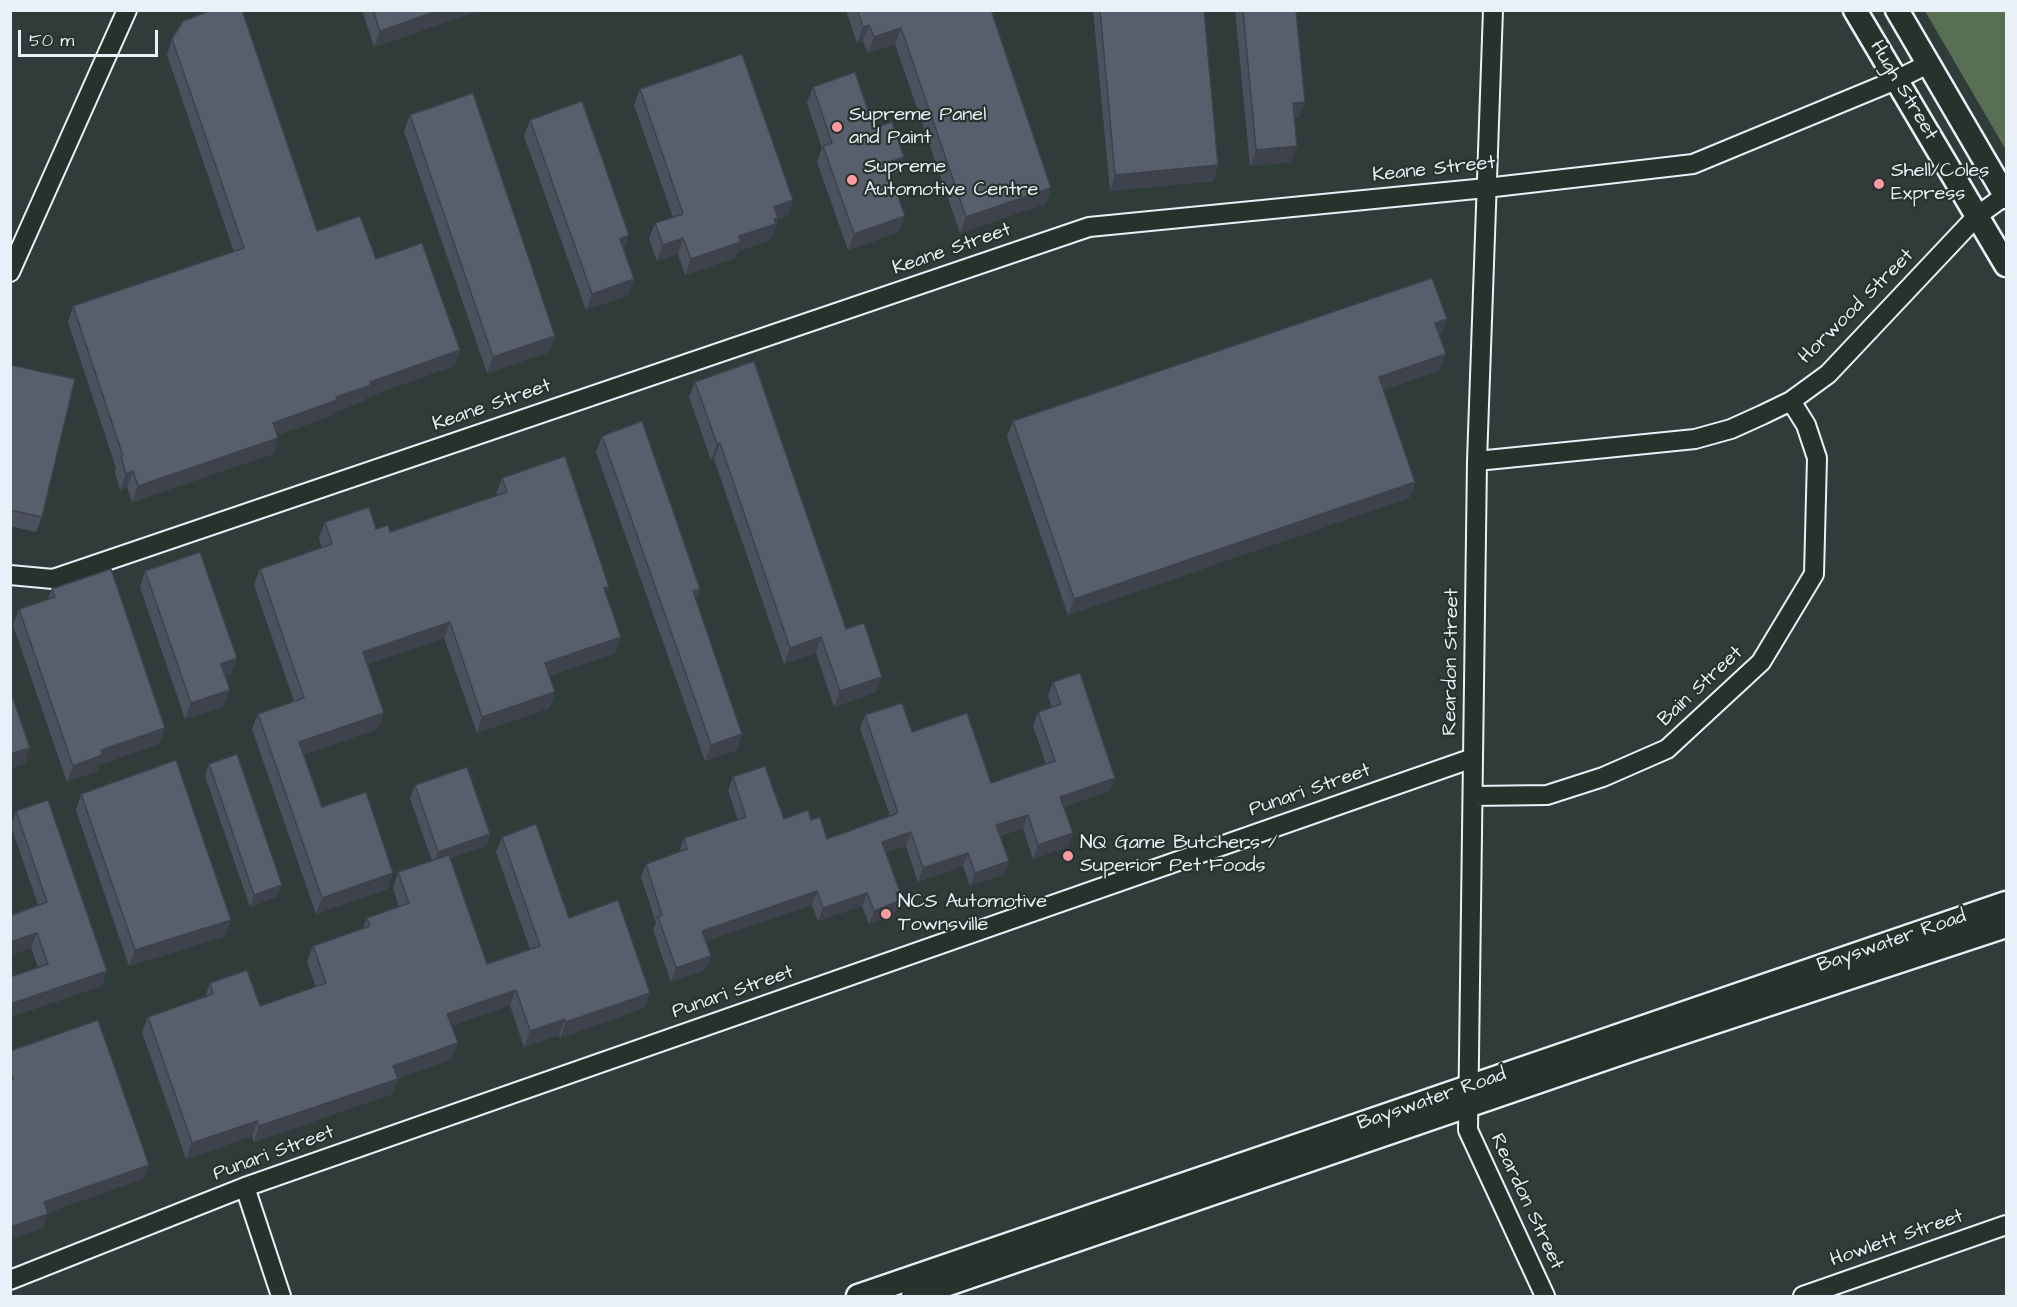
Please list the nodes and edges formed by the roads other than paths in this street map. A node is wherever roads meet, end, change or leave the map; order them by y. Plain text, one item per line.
1 (127, 10) edge
2 (1493, 10) edge
3 (1855, 10) edge
4 (1897, 10) edge
5 (1928, 64) junction
6 (1896, 80) junction
7 (1486, 188) junction
8 (2006, 196) edge
9 (1977, 216) junction
10 (2007, 265) edge
11 (10, 272) edge
12 (1791, 401) junction
13 (1477, 461) junction
14 (10, 575) edge
15 (1473, 758) junction
16 (1473, 796) junction
17 (2007, 903) edge
18 (2007, 926) edge
19 (1470, 1096) junction
20 (245, 1187) junction
21 (2007, 1225) edge
22 (10, 1280) edge
23 (281, 1296) edge
24 (858, 1296) edge
25 (913, 1296) edge
26 (1545, 1296) edge
27 (1803, 1296) edge

1 - 11 street
2 - 7 street, Reardon Street
3 - 6 main road, Hugh Street
4 - 5 main road, Hugh Street
5 - 6 street, Keane Street
5 - 8 main road, Hugh Street
6 - 7 street, Keane Street
6 - 9 main road, Hugh Street
7 - 13 street, Reardon Street
7 - 14 street, Keane Street
8 - 9 street, Horwood Street
9 - 10 main road, Hugh Street
9 - 12 street, Horwood Street
12 - 13 street, Horwood Street
12 - 16 street, Bain Street
13 - 15 street, Reardon Street
15 - 16 street, Reardon Street
15 - 20 street, Punari Street
16 - 19 street, Reardon Street
17 - 19 main road, Bayswater Road
18 - 19 main road, Bayswater Road
19 - 24 main road, Bayswater Road
19 - 25 main road, Bayswater Road
19 - 26 street, Reardon Street
20 - 22 street, Punari Street
20 - 23 street
21 - 27 street, Howlett Street

